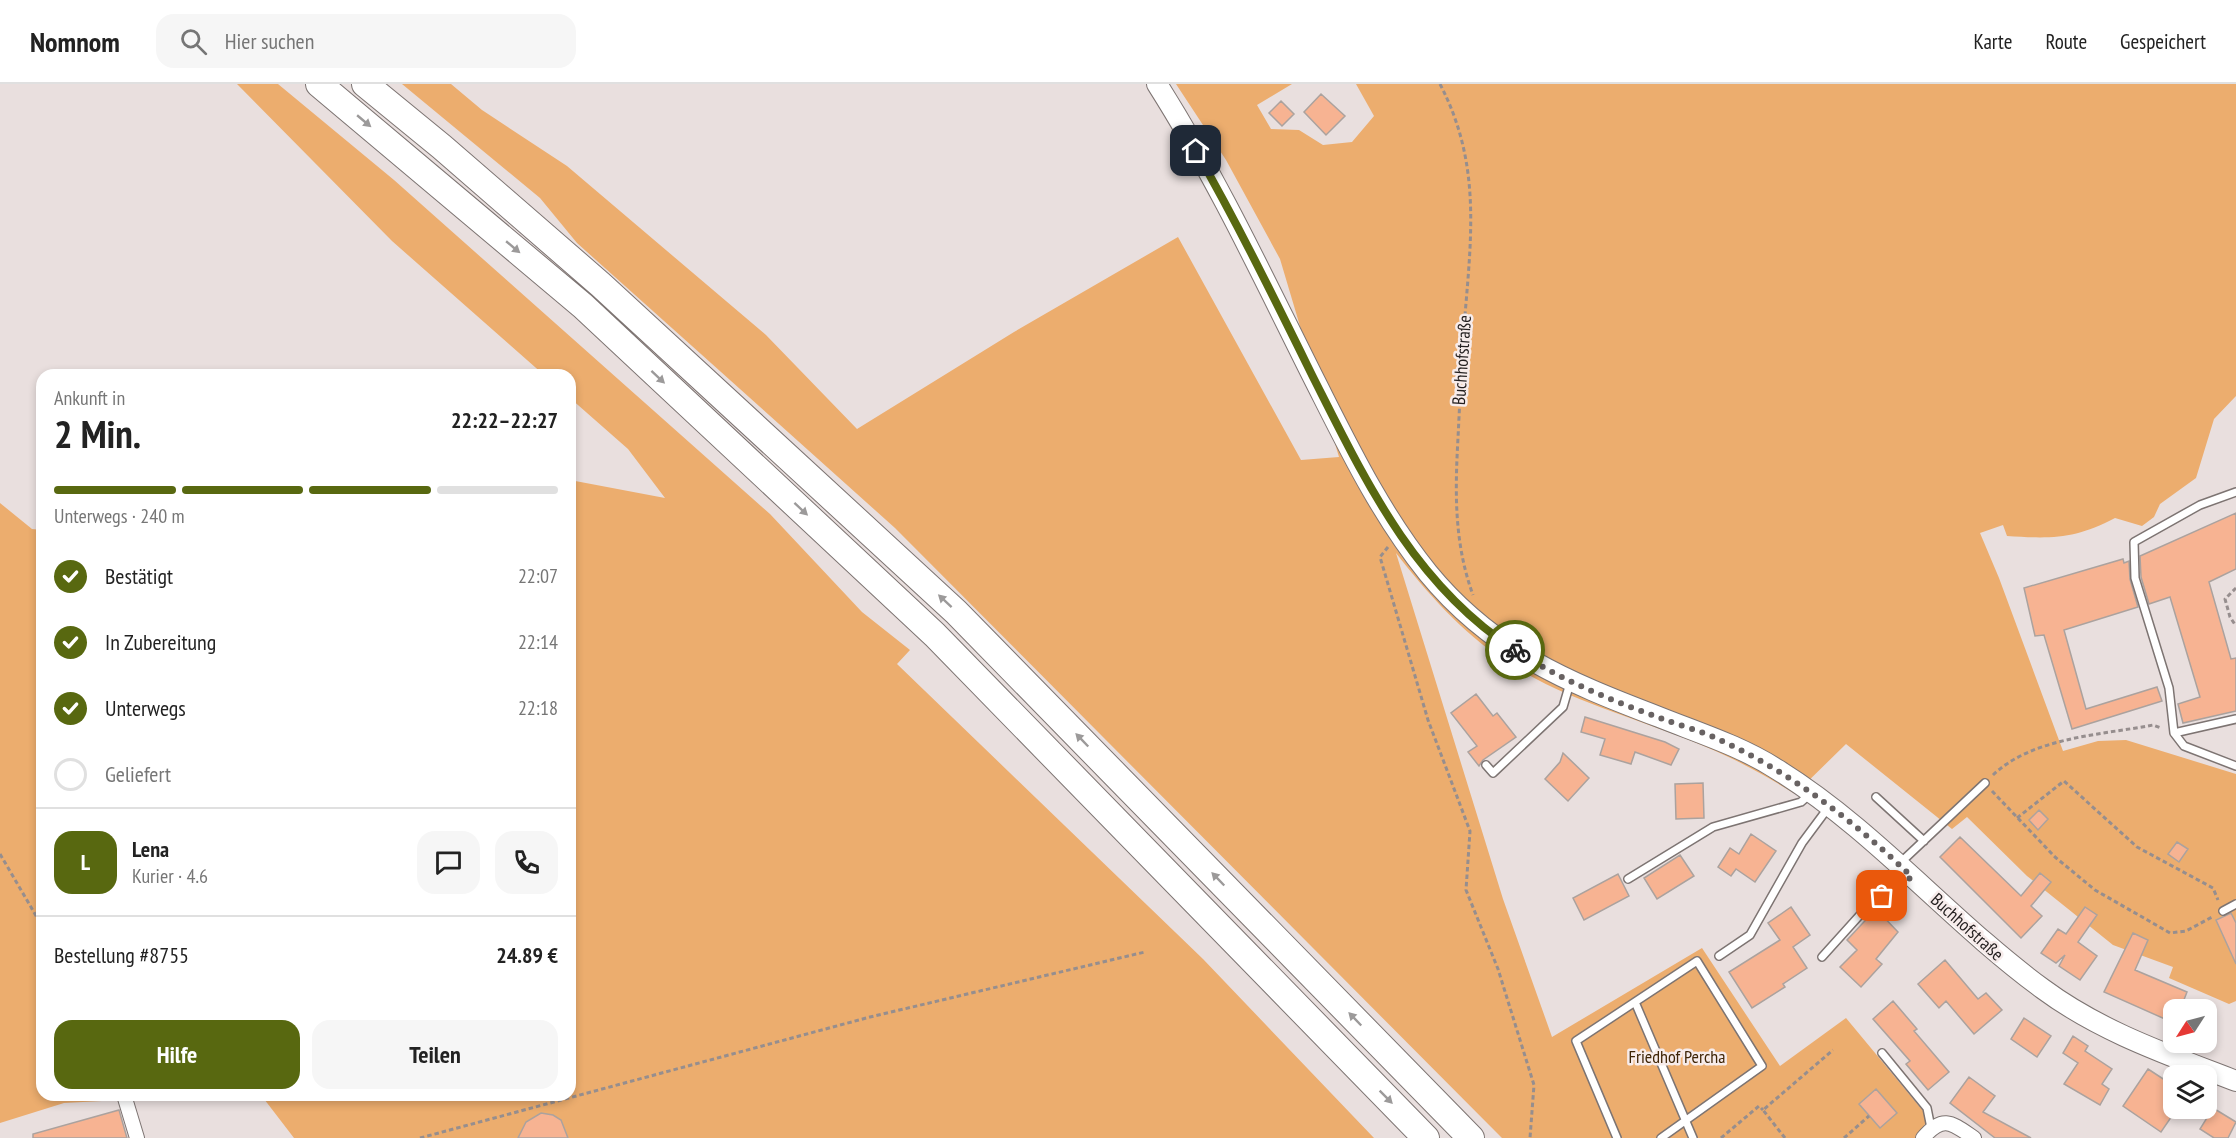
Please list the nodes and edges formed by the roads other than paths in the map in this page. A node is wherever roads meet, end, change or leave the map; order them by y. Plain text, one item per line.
1 (319, 84) edge
2 (365, 84) edge
3 (1157, 84) edge
4 (2236, 492) edge
5 (1570, 680) junction
6 (2236, 719) edge
7 (2174, 733) junction
8 (1486, 765) dead end
9 (2236, 766) edge
10 (1985, 783) road end
11 (1813, 792) junction
12 (1876, 797) dead end
13 (1831, 805) junction
14 (1924, 841) junction
15 (1906, 870) junction
16 (1628, 879) dead end
17 (2236, 904) edge
18 (2223, 911) road end
19 (1719, 956) dead end
20 (1822, 957) dead end
21 (1635, 1002) junction
22 (1882, 1053) dead end
23 (2236, 1081) edge
24 (126, 1101) edge
25 (1687, 1121) junction
26 (1927, 1133) edge
27 (137, 1138) edge
28 (1426, 1138) edge
29 (1471, 1138) edge
30 (1617, 1138) edge
31 (1661, 1138) edge
32 (1693, 1138) edge
33 (1974, 1138) edge

1 -> 28 highway
29 -> 2 highway
3 - 5 main road, Buchhofstraße
4 - 7 lane
5 - 8 lane
5 - 11 main road, Buchhofstraße
6 - 7 lane
7 - 9 lane
10 - 14 lane
11 - 13 main road, Buchhofstraße
11 - 16 lane
12 - 14 lane
13 - 15 main road, Buchhofstraße
13 - 19 lane
14 - 15 lane
15 - 20 lane
15 - 23 main road, Buchhofstraße
17 - 18 lane
21 - 25 lane
21 - 25 lane
21 - 30 lane
22 - 26 lane
24 - 27 street
25 - 31 lane
25 - 32 lane
26 - 33 street

